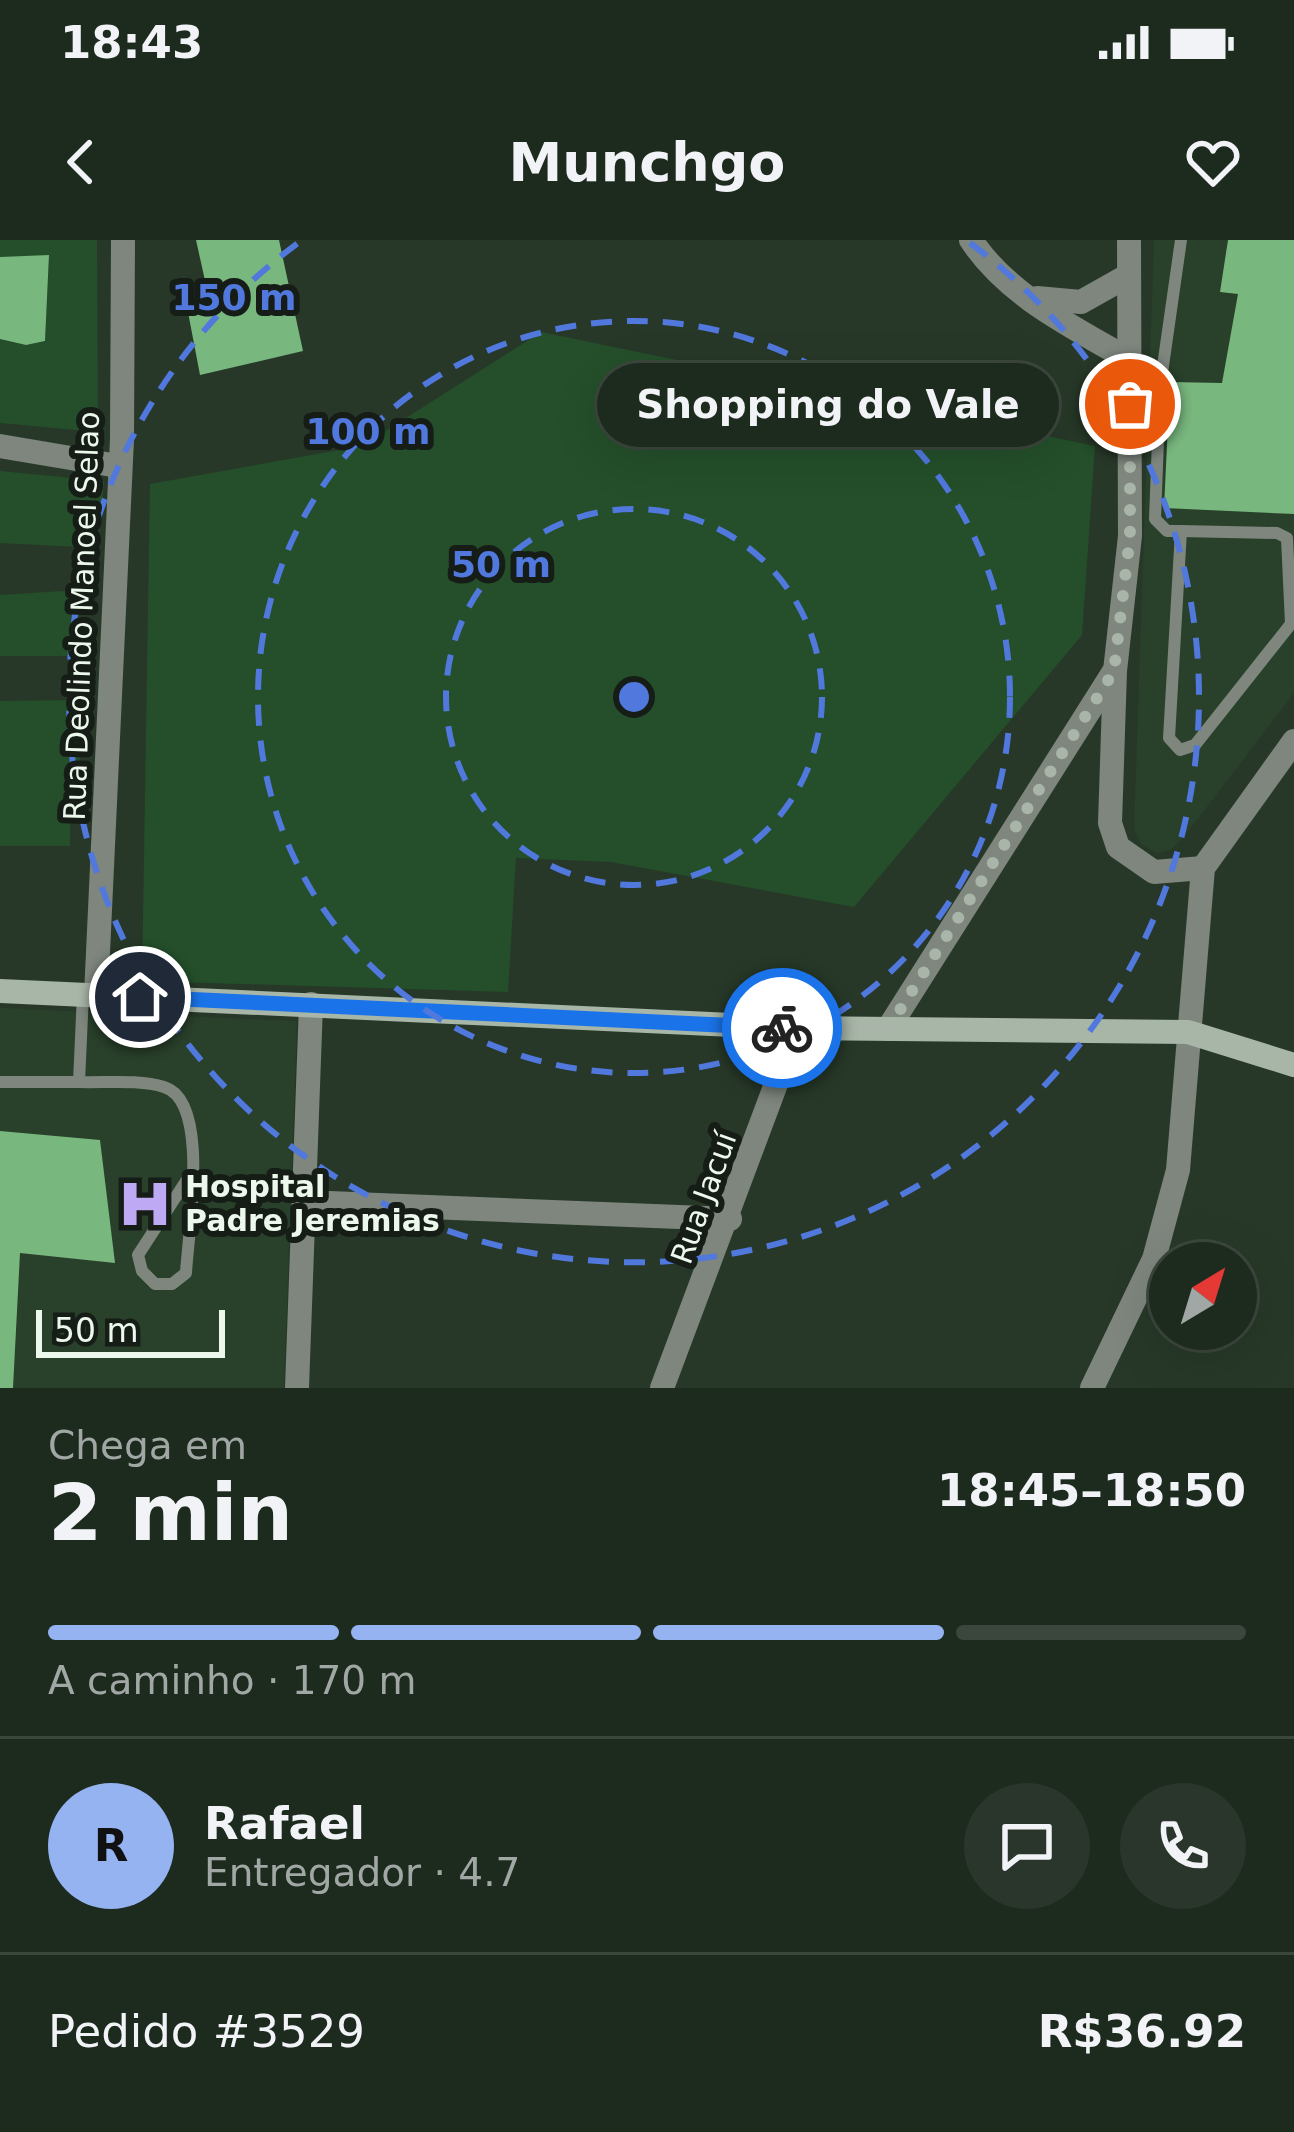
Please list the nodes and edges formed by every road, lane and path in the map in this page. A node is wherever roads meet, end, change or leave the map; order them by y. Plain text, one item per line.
1 (123, 240) edge
2 (970, 240) edge
3 (1129, 240) edge
4 (1181, 240) edge
5 (1130, 275) junction
6 (1023, 295) junction
7 (1130, 360) junction
8 (0, 446) edge
9 (118, 466) junction
10 (1181, 531) junction
11 (1292, 622) edge
12 (1114, 671) junction
13 (1294, 740) edge
14 (1203, 868) junction
15 (0, 991) edge
16 (90, 995) junction
17 (311, 1004) junction
18 (797, 1028) junction
19 (888, 1029) junction
20 (1188, 1032) junction
21 (1294, 1065) edge
22 (0, 1082) edge
23 (79, 1082) junction
24 (192, 1172) junction
25 (304, 1202) junction
26 (730, 1219) junction
27 (297, 1388) edge
28 (662, 1388) edge
29 (1092, 1388) edge

1 - 9 street, Rua Deolindo Manoel Selao
2 - 6 street
3 - 5 street
4 - 10 lane
5 - 6 street
5 - 7 street
6 - 7 street
7 - 12 street
8 - 9 street
9 - 16 street, Rua Deolindo Manoel Selao
10 - 11 lane
10 - 11 lane
12 - 14 street
12 - 19 street
13 - 14 street
14 - 20 street
15 - 16 street
16 - 17 street
16 - 23 lane
17 - 18 street
17 - 25 street
18 - 19 street
18 - 26 street, Rua Jacuí
19 - 20 street
20 - 21 street
20 - 29 street
22 - 23 lane
23 - 24 lane
24 - 24 lane
25 - 26 street
25 - 27 street
26 - 28 street, Rua Jacuí

